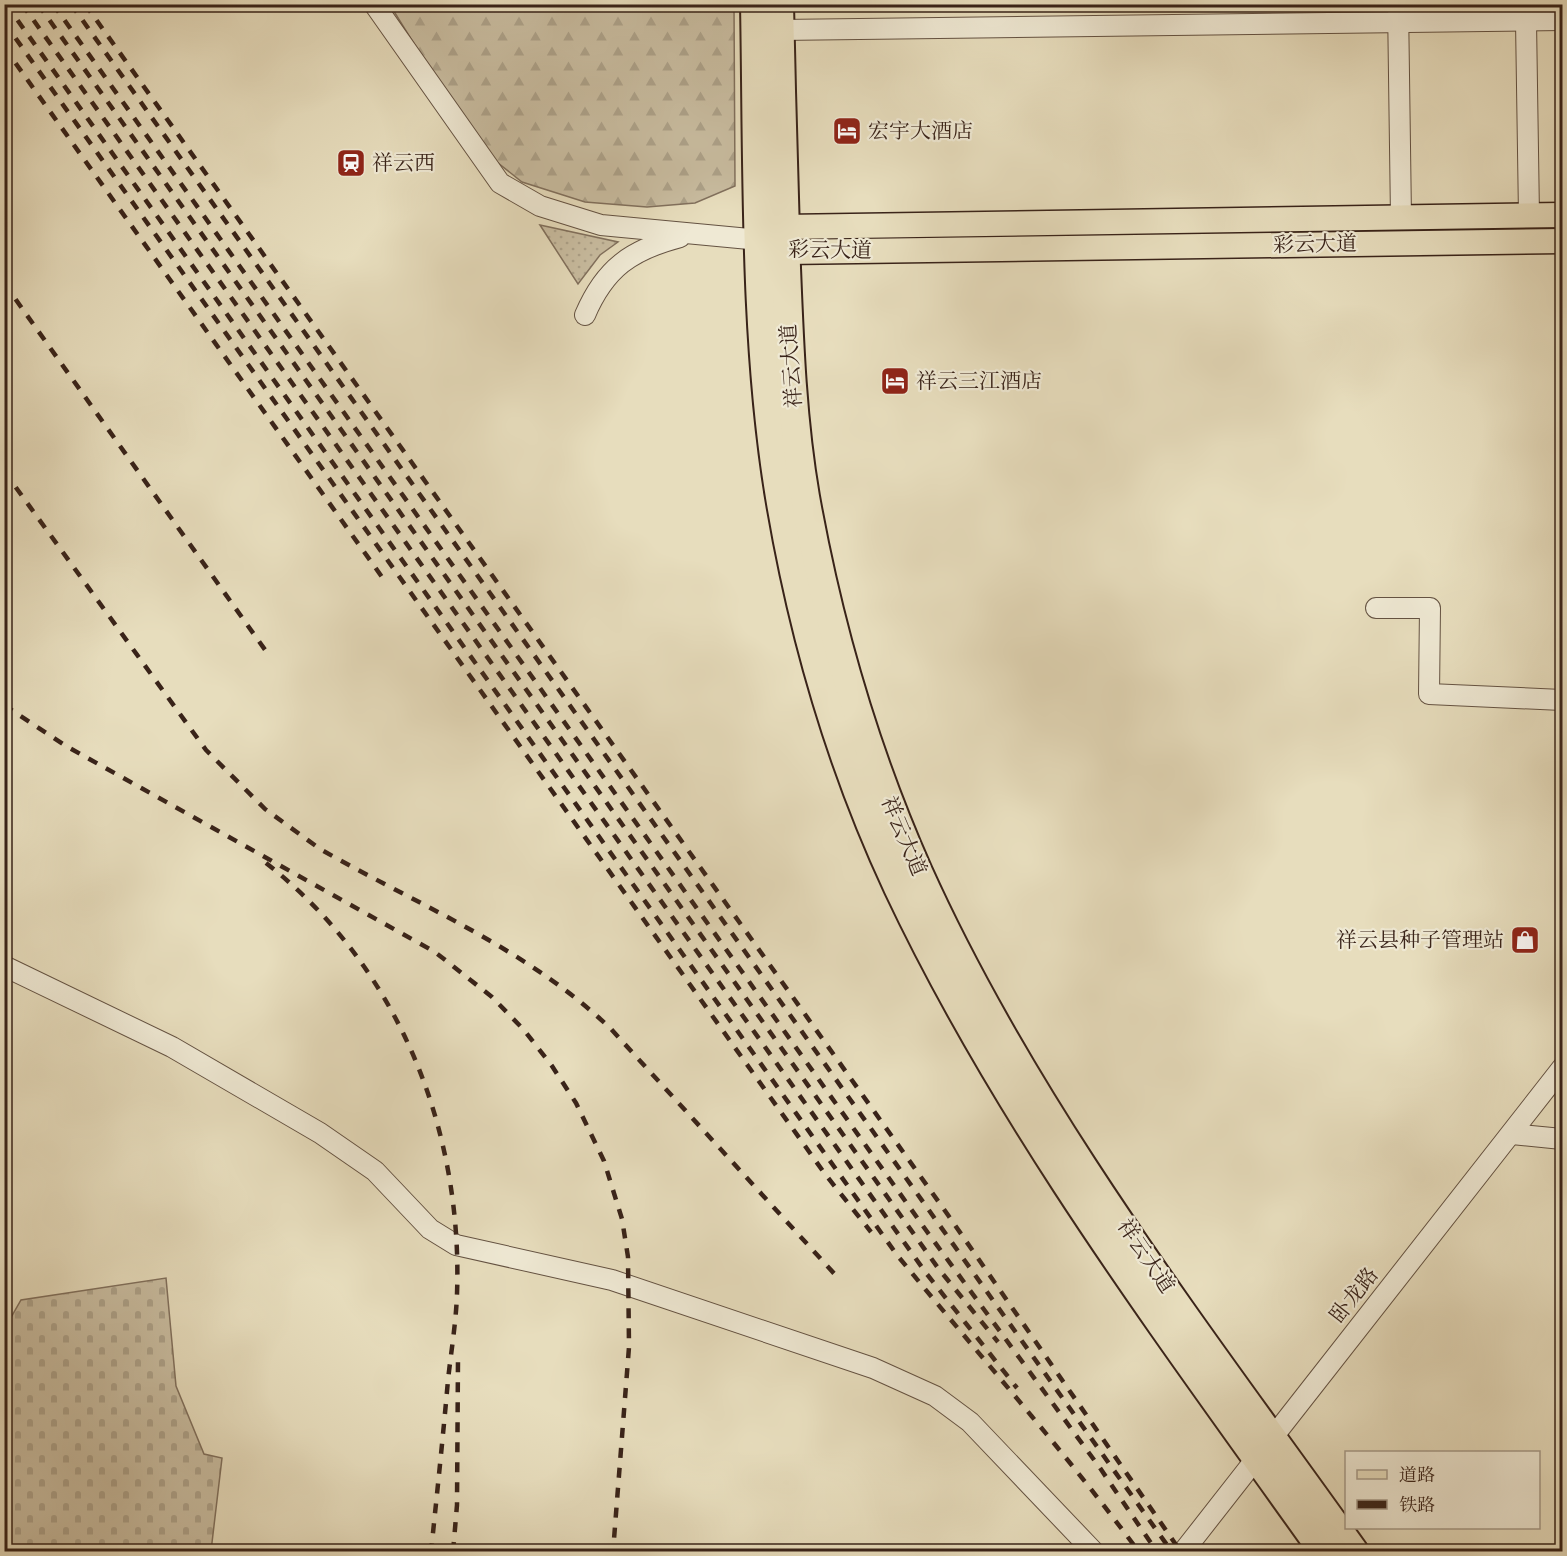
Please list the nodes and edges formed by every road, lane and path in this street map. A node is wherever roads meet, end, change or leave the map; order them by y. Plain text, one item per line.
1 (374, 4) edge
2 (755, 4) edge
3 (1398, 13) edge
4 (780, 17) edge
5 (1563, 20) edge
6 (1526, 21) junction
7 (1563, 215) edge
8 (1529, 216) junction
9 (1401, 218) junction
10 (697, 232) junction
11 (777, 240) junction
12 (1563, 241) edge
13 (585, 315) dead end
14 (1376, 608) dead end
15 (1563, 700) edge
16 (4, 966) edge
17 (1563, 1068) edge
18 (1512, 1134) junction
19 (1563, 1139) edge
20 (1265, 1448) junction
21 (1094, 1551) edge
22 (1183, 1551) edge
23 (1324, 1551) edge
24 (1354, 1551) edge

1 - 10 street
2 - 11 highway, 祥云大道
3 - 4 street
3 - 6 street
3 - 9 street
4 - 11 highway, 祥云大道
5 - 6 street
6 - 8 street
7 - 8 main road, 彩云大道
8 - 9 main road, 彩云大道
9 - 11 main road, 彩云大道
10 - 11 street
10 - 13 street
11 - 12 main road, 彩云大道
11 - 20 highway, 祥云大道
14 - 15 street
16 - 21 street
17 - 18 street, 卧龙路
18 - 19 street
18 - 20 street, 卧龙路
20 - 22 street, 卧龙路
20 - 23 highway, 祥云大道
20 - 24 highway, 祥云大道

